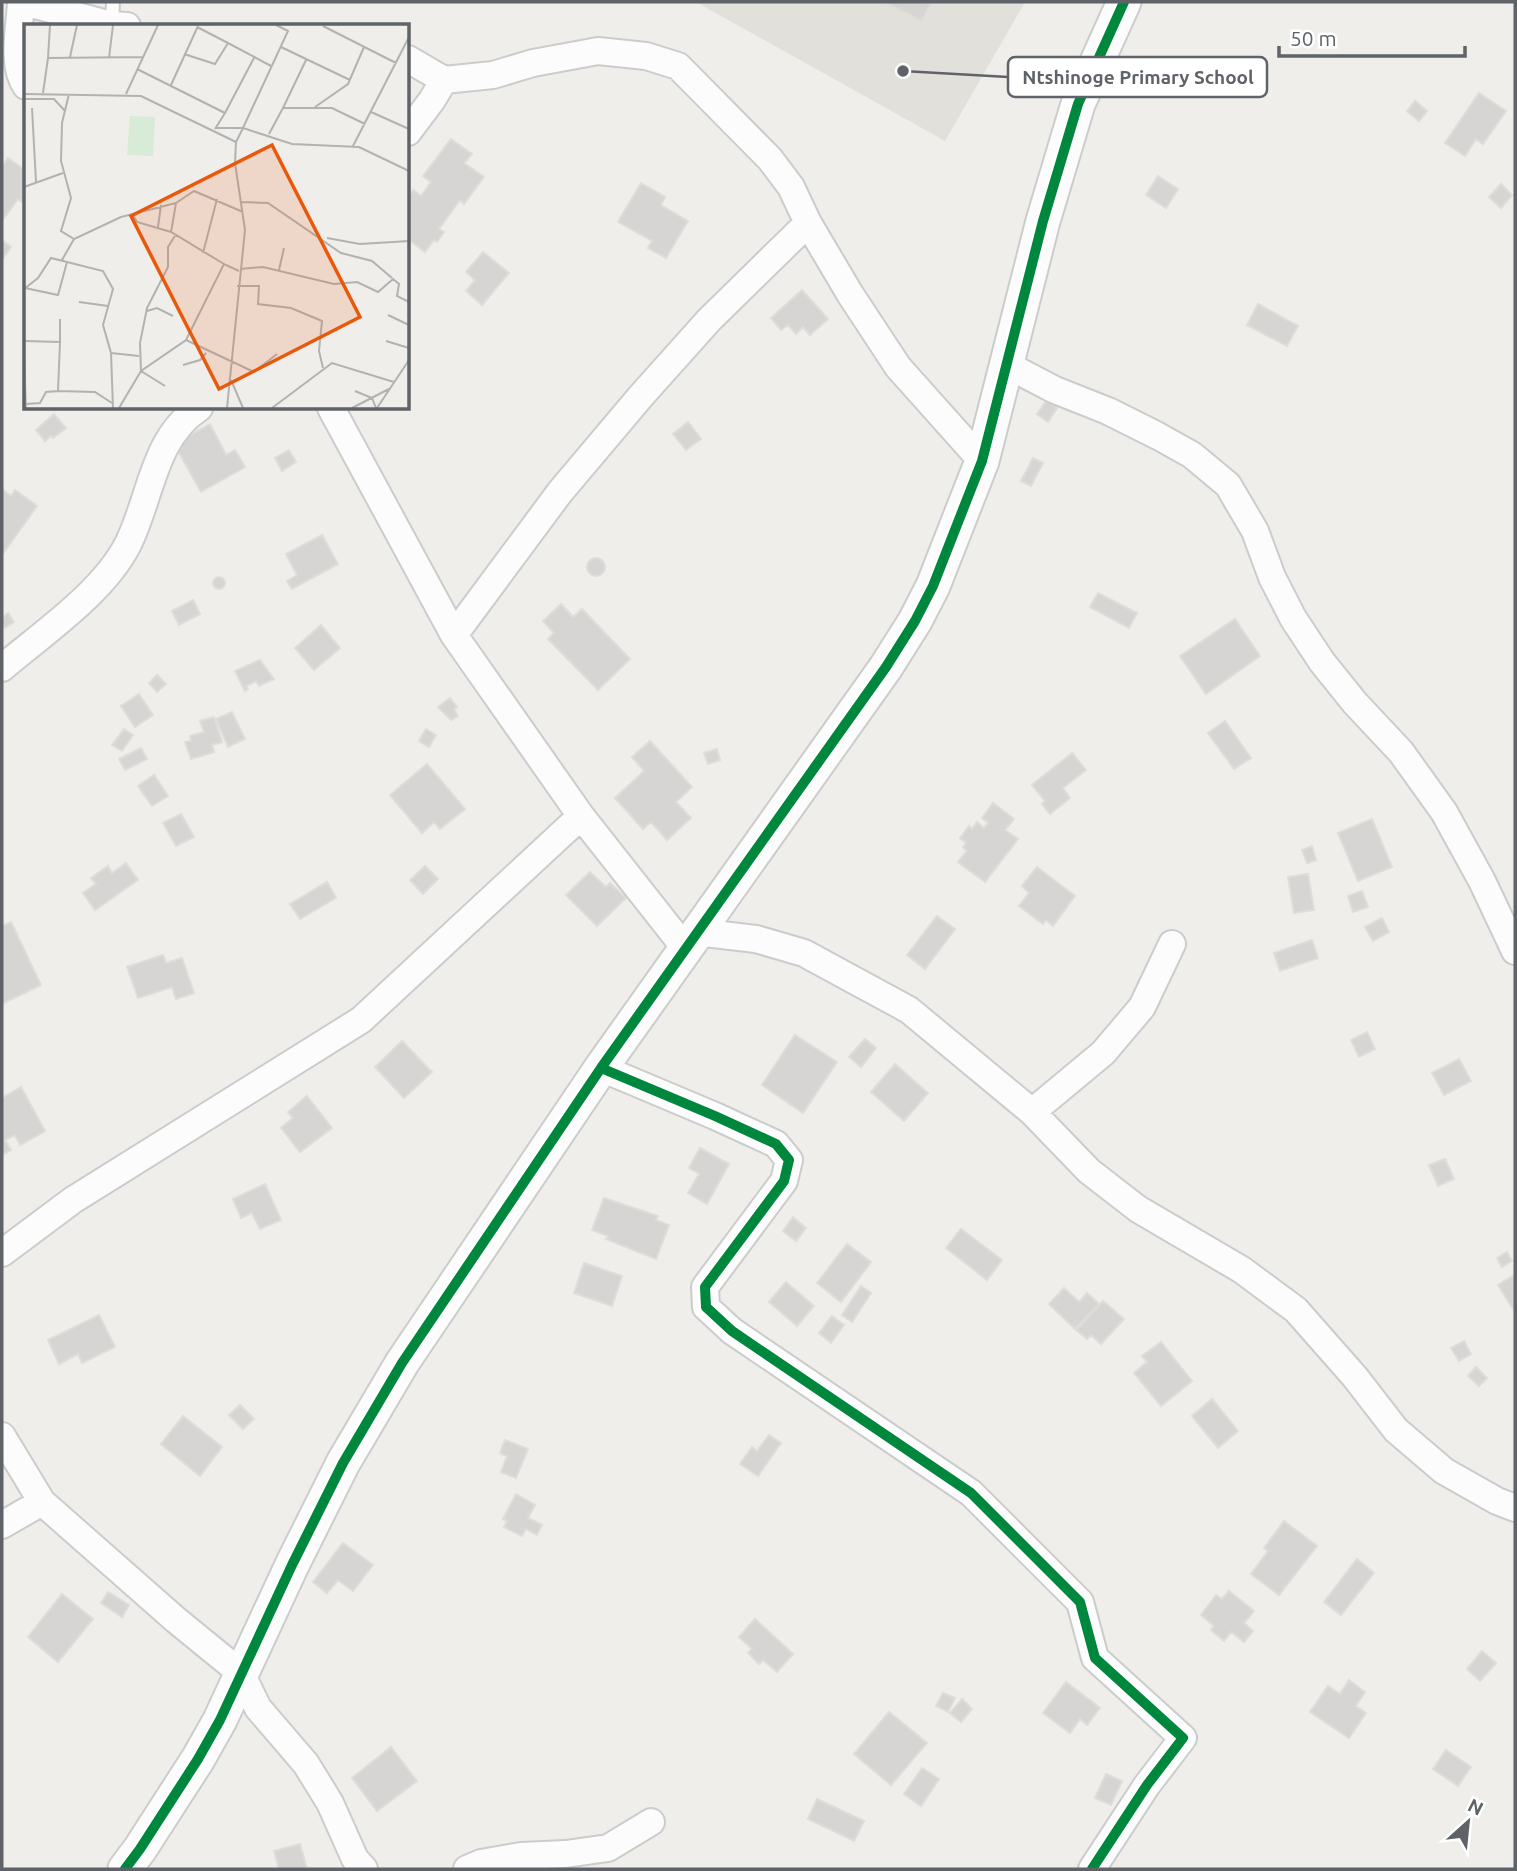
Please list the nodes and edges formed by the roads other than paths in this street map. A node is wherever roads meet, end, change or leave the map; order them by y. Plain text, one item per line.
1 (22, 2) edge
2 (1124, 2) edge
3 (117, 18) edge
4 (410, 60) edge
5 (444, 80) junction
6 (24, 83) edge
7 (410, 129) edge
8 (808, 223) junction
9 (1005, 364) junction
10 (197, 410) edge
11 (332, 410) edge
12 (982, 461) junction
13 (454, 635) junction
14 (2, 668) edge
15 (582, 816) junction
16 (691, 940) junction
17 (1172, 944) dead end
18 (1515, 951) edge
19 (601, 1068) junction
20 (1032, 1112) junction
21 (2, 1253) edge
22 (2, 1436) edge
23 (43, 1502) junction
24 (1515, 1508) edge
25 (2, 1525) edge
26 (240, 1673) junction
27 (651, 1822) dead end
28 (135, 1863) edge
29 (364, 1869) edge
30 (467, 1869) edge
31 (1092, 1869) edge

1 - 3 street
1 - 6 street
2 - 9 street
4 - 5 street
5 - 7 street
5 - 8 street
8 - 12 street
8 - 13 street
9 - 12 street
9 - 18 street
10 - 14 street
11 - 13 street
12 - 16 street
13 - 15 street
15 - 16 street
15 - 21 street
16 - 19 street
16 - 20 street
17 - 20 street
19 - 26 street
19 - 31 street
20 - 24 street
22 - 23 street
23 - 25 street
23 - 26 street
26 - 28 street
26 - 29 street
27 - 30 street

